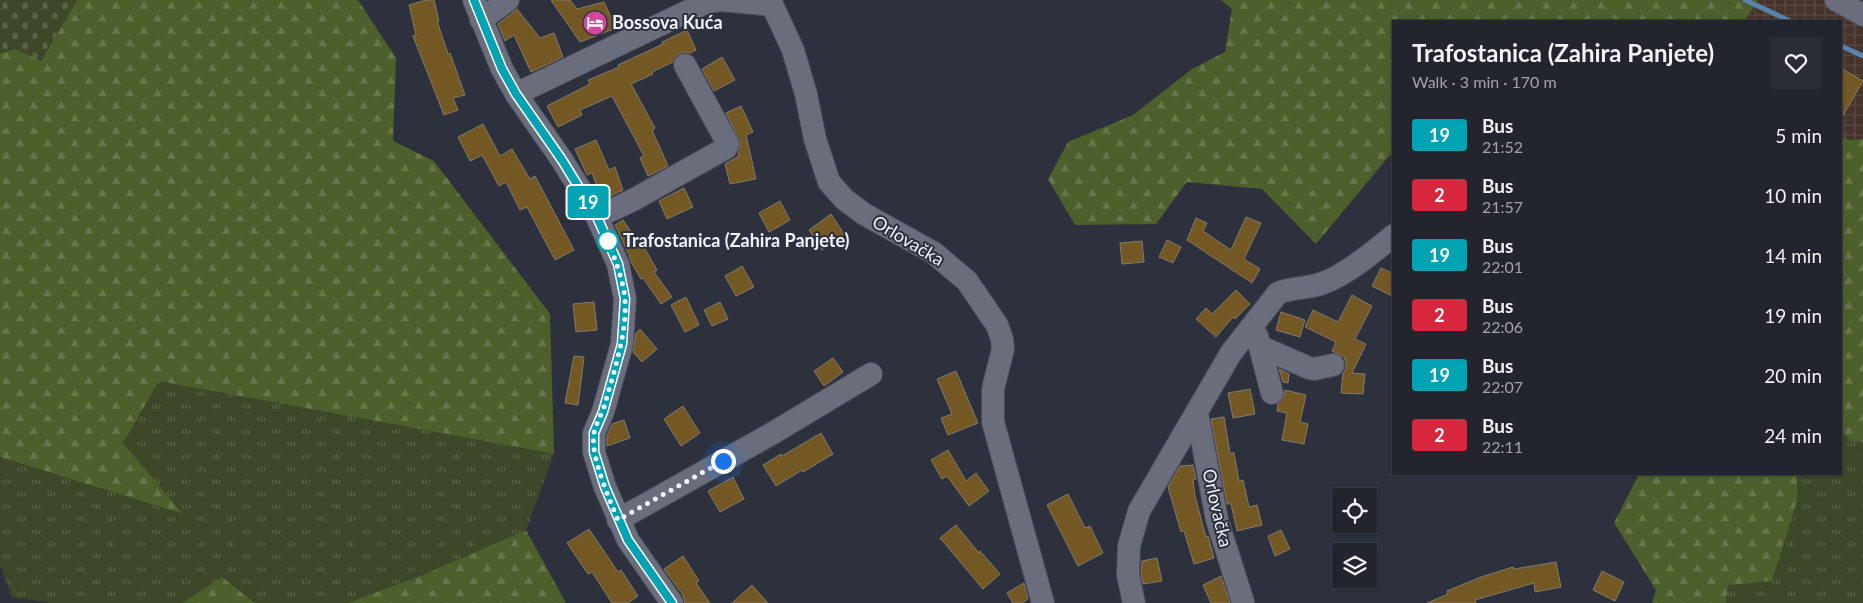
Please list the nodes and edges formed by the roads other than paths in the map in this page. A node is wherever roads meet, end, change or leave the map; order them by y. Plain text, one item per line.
1 (508, 0) edge
2 (1836, 0) edge
3 (771, 3) edge
4 (477, 10) edge
5 (1863, 15) edge
6 (686, 65) dead end
7 (516, 94) junction
8 (597, 217) junction
9 (1392, 237) edge
10 (1254, 326) junction
11 (1261, 347) junction
12 (1333, 365) dead end
13 (871, 374) dead end
14 (1272, 393) dead end
15 (1197, 413) junction
16 (618, 520) junction
17 (1243, 602) dead end
18 (672, 603) edge
19 (1043, 603) edge
20 (1134, 603) edge

1 - 4 street
2 - 5 street
3 - 7 street
3 - 19 street, Orlovačka
4 - 7 street
6 - 8 street
7 - 8 street
8 - 16 street
9 - 10 street
10 - 11 street
10 - 15 street
11 - 12 street
11 - 14 street
13 - 16 street
15 - 17 street, Orlovačka
15 - 20 street
16 - 18 street

